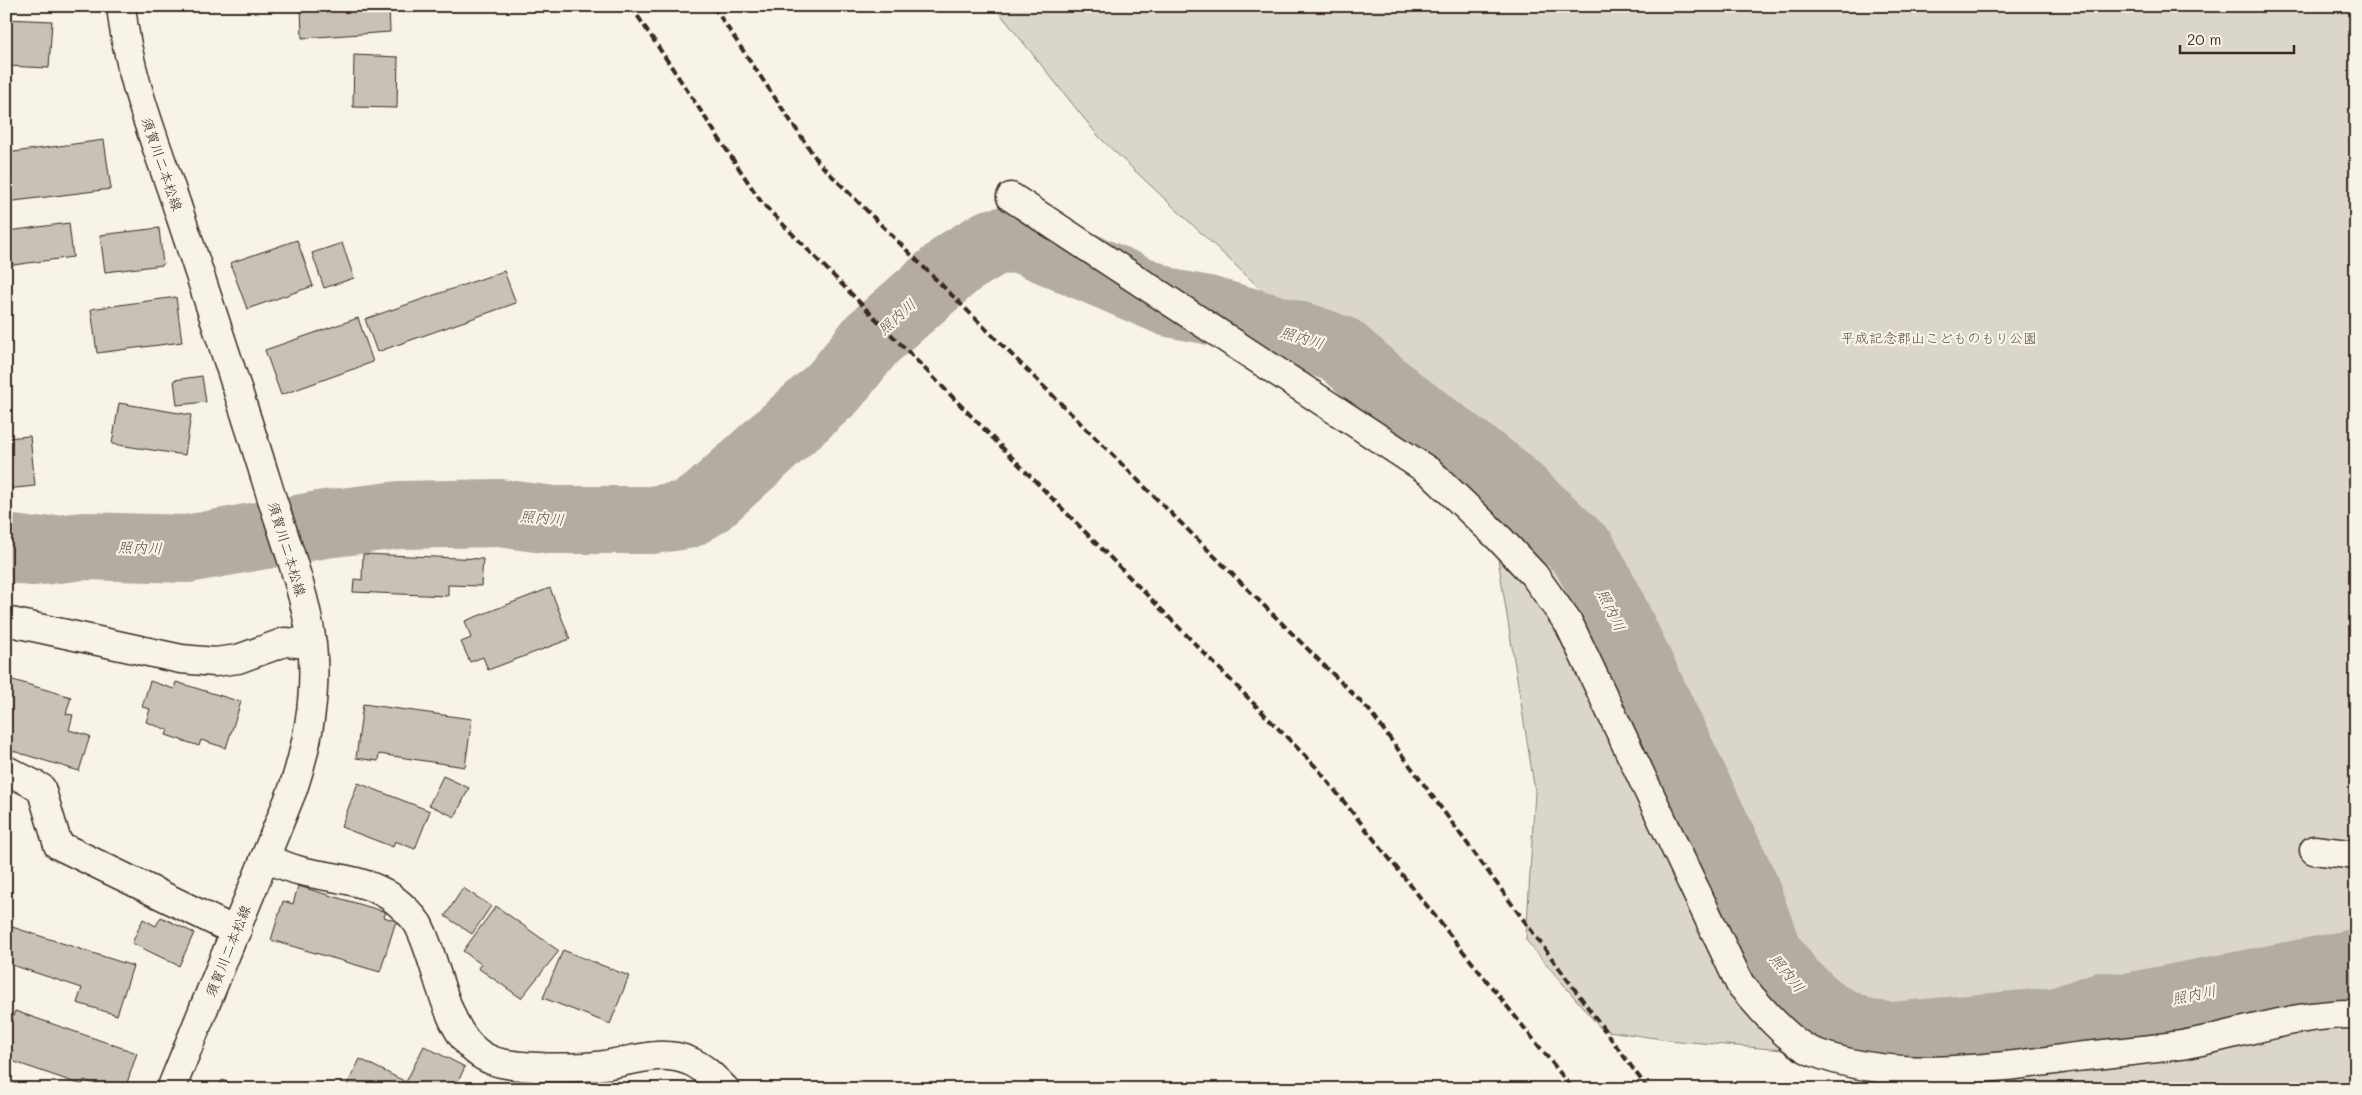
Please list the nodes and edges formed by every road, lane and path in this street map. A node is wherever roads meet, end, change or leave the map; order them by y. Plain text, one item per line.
1 (122, 6) edge
2 (1011, 197) dead end
3 (6, 621) edge
4 (312, 644) junction
5 (6, 770) edge
6 (2314, 850) dead end
7 (2356, 856) edge
8 (265, 858) junction
9 (237, 932) junction
10 (2356, 1014) edge
11 (171, 1089) edge
12 (725, 1089) edge

1 - 4 street, 須賀川二本松線
2 - 10 street
3 - 4 street
4 - 8 street, 須賀川二本松線
5 - 9 street
6 - 7 street
8 - 9 street, 須賀川二本松線
8 - 12 street
9 - 11 street, 須賀川二本松線

